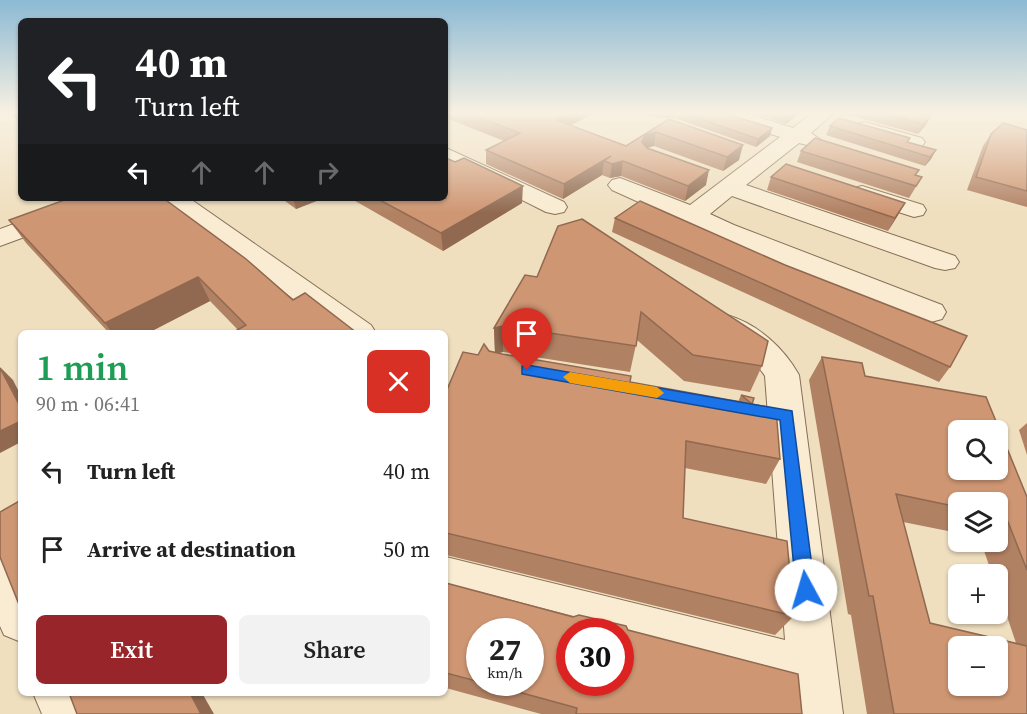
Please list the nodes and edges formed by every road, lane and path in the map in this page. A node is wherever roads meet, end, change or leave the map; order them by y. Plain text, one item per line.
1 (780, 146) edge
2 (448, 155) edge
3 (724, 183) junction
4 (620, 185) dead end
5 (838, 185) edge
6 (100, 201) edge
7 (177, 201) edge
8 (555, 207) dead end
9 (914, 210) dead end
10 (693, 215) junction
11 (0, 238) edge
12 (945, 262) dead end
13 (703, 309) edge
14 (931, 312) dead end
15 (356, 330) edge
16 (0, 576) edge
17 (448, 580) edge
18 (18, 612) edge
19 (815, 693) edge
20 (60, 696) edge
21 (69, 714) edge

1 - 3 street
2 - 8 street
3 - 10 street
3 - 12 street
4 - 10 street
5 - 9 street
6 - 11 street
7 - 15 street
10 - 14 street
13 - 19 street
16 - 18 street
17 - 19 street
20 - 21 street

